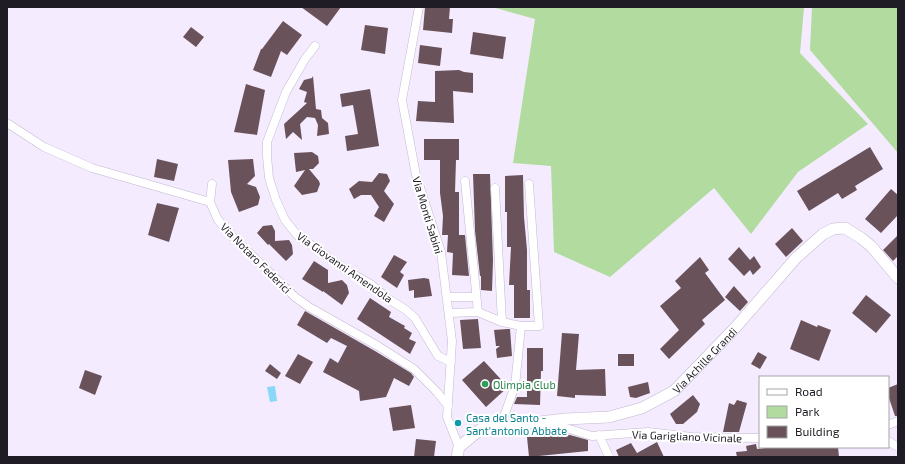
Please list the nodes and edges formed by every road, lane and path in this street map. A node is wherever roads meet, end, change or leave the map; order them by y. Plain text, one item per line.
1 (419, 7) edge
2 (315, 46) dead end
3 (7, 123) edge
4 (465, 181) dead end
5 (212, 184) dead end
6 (529, 184) dead end
7 (495, 188) dead end
8 (210, 202) junction
9 (898, 278) edge
10 (447, 297) junction
11 (476, 297) junction
12 (478, 312) junction
13 (449, 313) junction
14 (502, 322) junction
15 (521, 326) junction
16 (451, 362) junction
17 (448, 406) junction
18 (544, 421) junction
19 (500, 427) junction
20 (599, 435) junction
21 (759, 438) edge
22 (889, 441) edge
23 (898, 446) edge
24 (458, 452) edge
25 (609, 457) edge

1 - 10 street, Via Monti Sabini
2 - 16 street, Via Giovanni Amendola
3 - 8 street
4 - 11 street
5 - 8 street
6 - 15 street
7 - 14 street
8 - 17 street, Via Notaro Federici
9 - 18 main road, Via Achille Grandi
10 - 11 street
10 - 13 street, Via Monti Sabini
11 - 12 street
12 - 13 street
12 - 14 street
13 - 16 street, Via Monti Sabini
14 - 15 street
15 - 19 street
16 - 17 street, Via Monti Sabini
17 - 24 street, Via Monti Sabini
18 - 19 main road, Via Achille Grandi
18 - 20 street, Via Garigliano Vicinale
19 - 24 main road, Via Achille Grandi
20 - 21 street, Via Garigliano Vicinale
20 - 25 street
22 - 23 street

